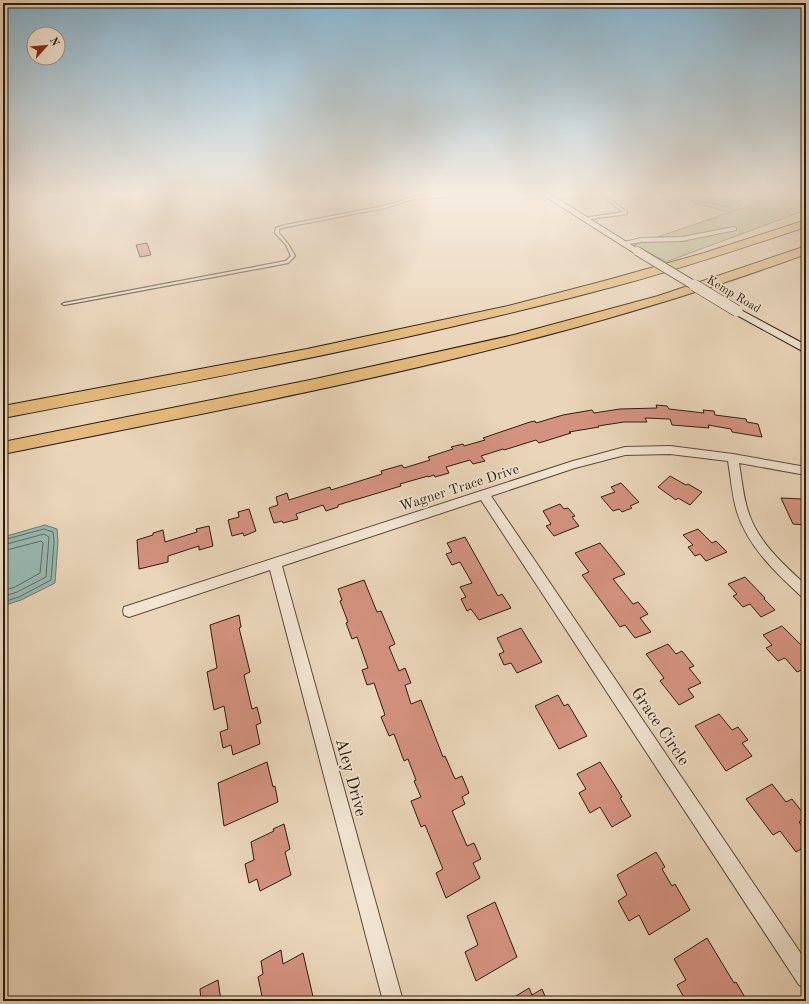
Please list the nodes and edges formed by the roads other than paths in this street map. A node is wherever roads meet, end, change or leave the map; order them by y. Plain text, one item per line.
1 (284, 242) edge
2 (630, 242) edge
3 (751, 242) edge
4 (623, 243) joint
5 (806, 250) edge
6 (64, 304) dead end
7 (806, 350) edge
8 (3, 412) edge
9 (3, 448) edge
10 (733, 458) junction
11 (806, 471) edge
12 (484, 494) junction
13 (275, 564) junction
14 (806, 593) edge
15 (129, 611) dead end
16 (806, 978) edge
17 (393, 1001) edge

1 - 6 lane
2 - 4 street
3 - 8 highway
4 - 7 main road, Kemp Road, bridge
5 - 9 highway
10 - 11 street, Wagner Trace Drive
10 - 12 street, Wagner Trace Drive
10 - 14 street
12 - 13 street, Wagner Trace Drive
12 - 16 street, Grace Circle
13 - 15 street, Wagner Trace Drive
13 - 17 street, Aley Drive

